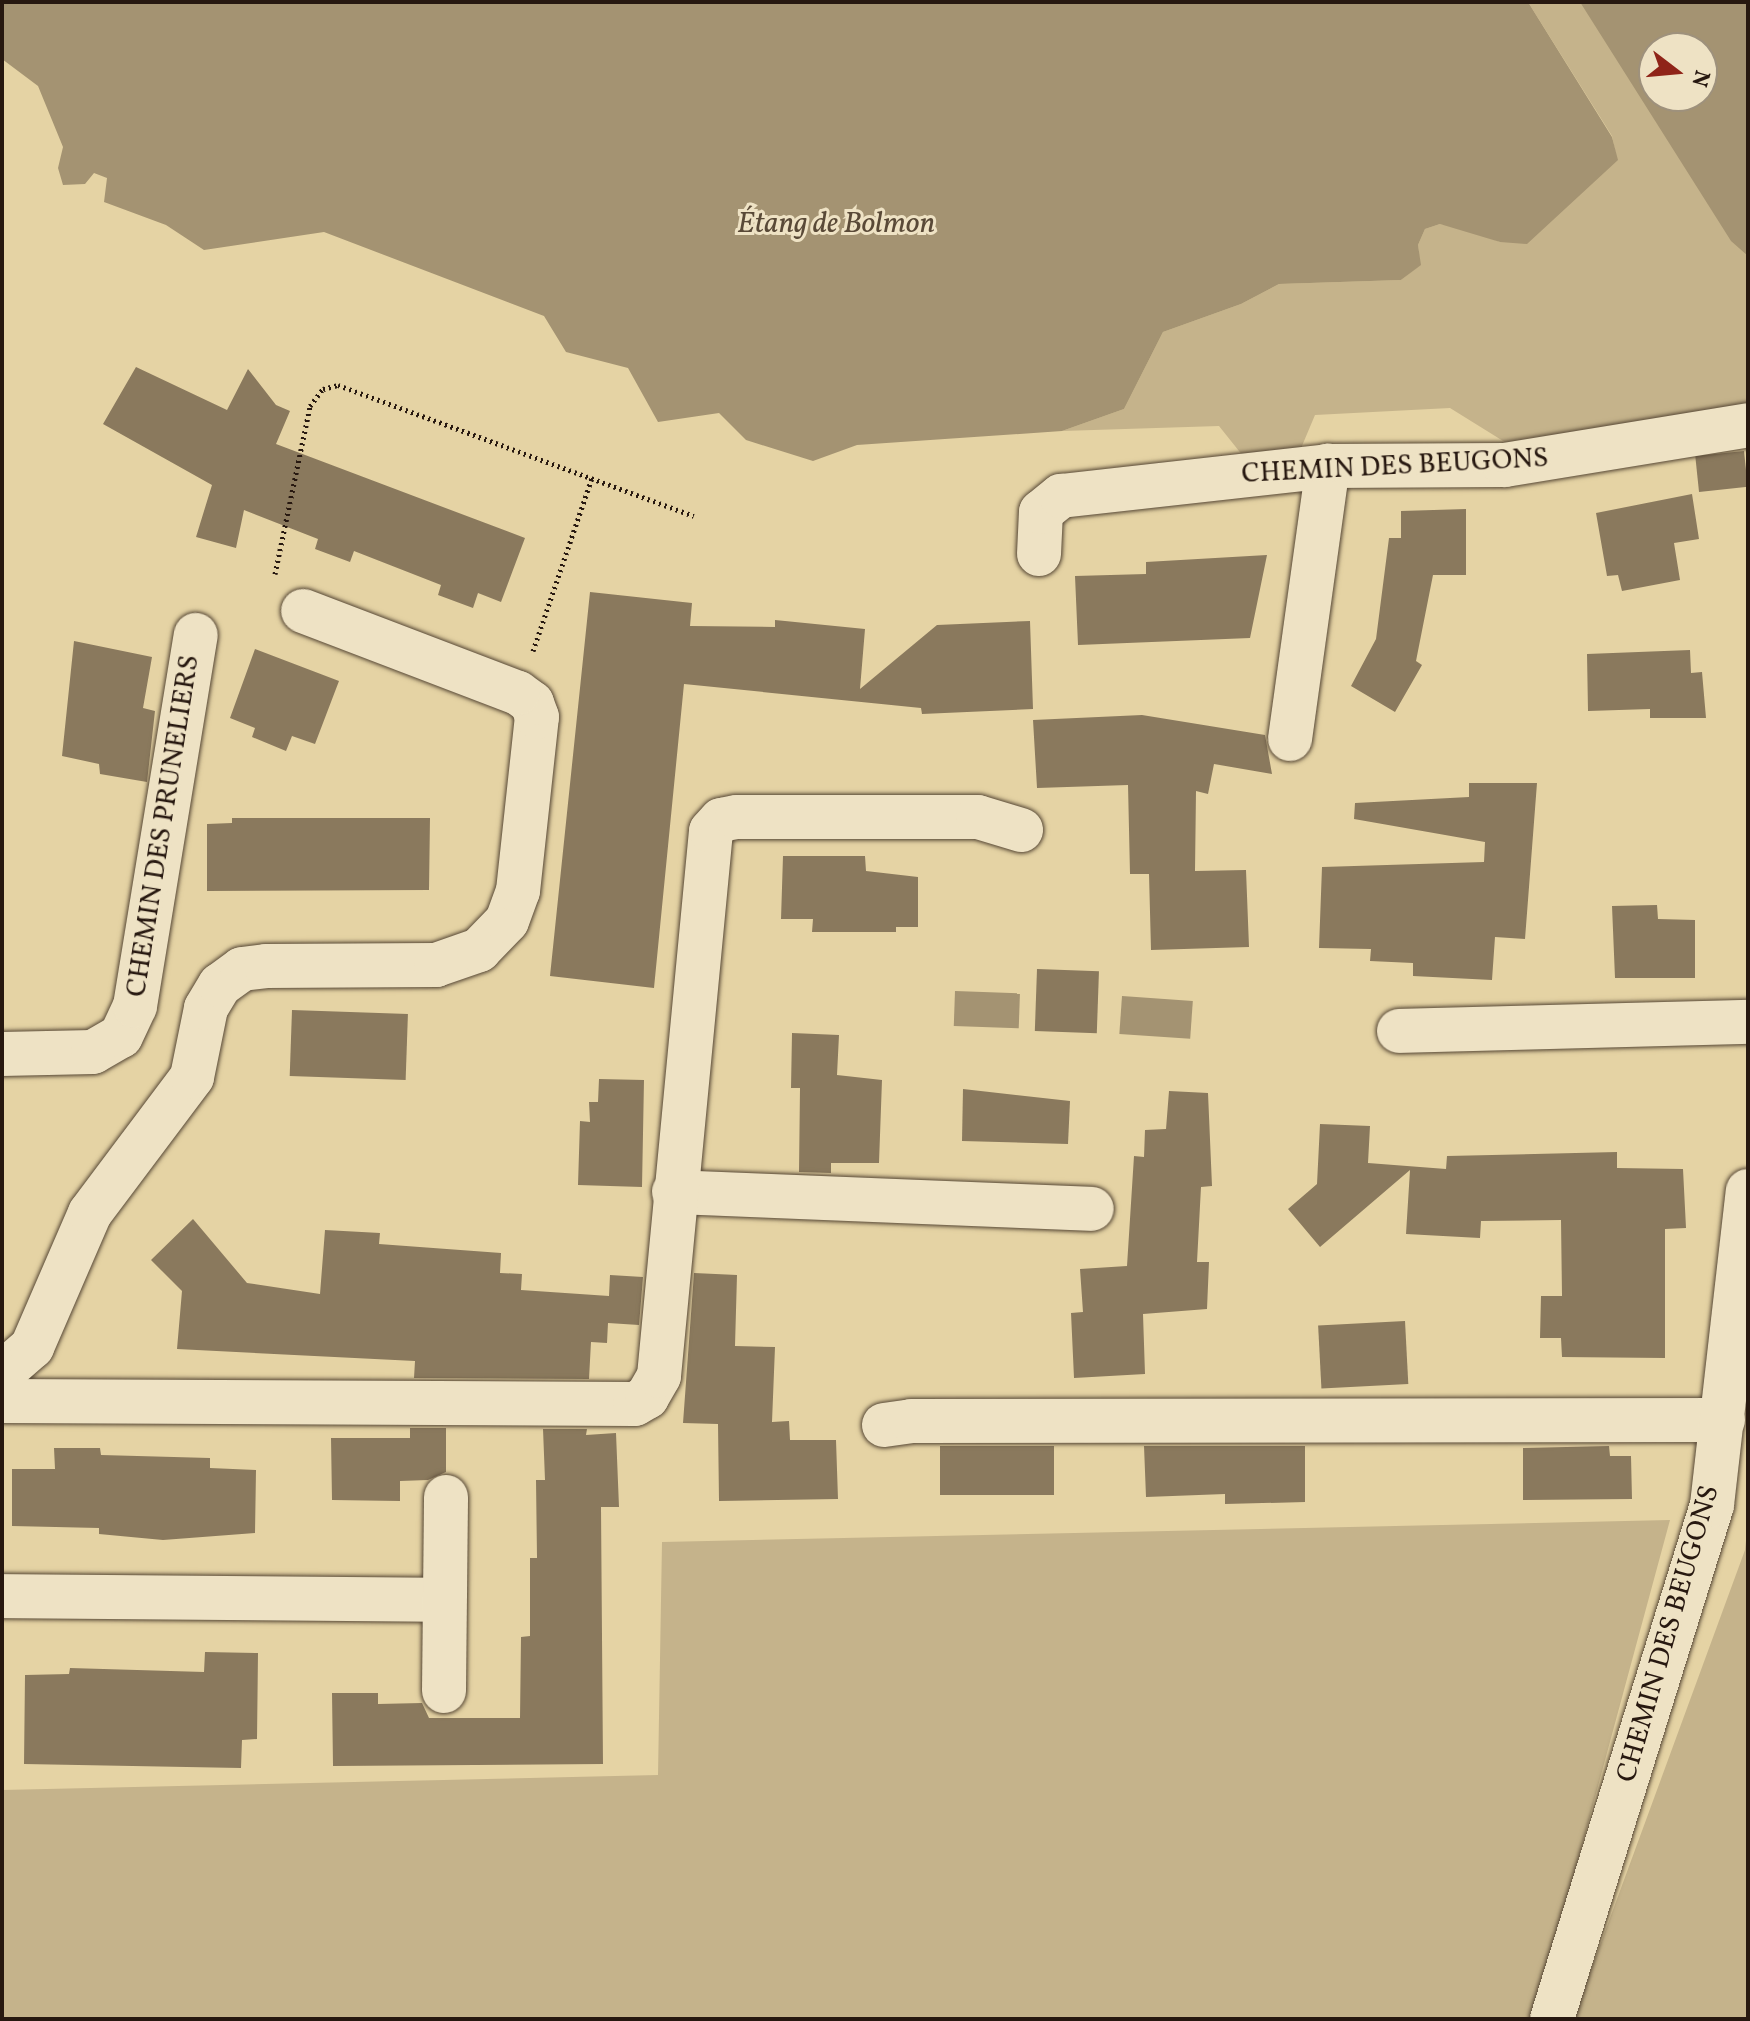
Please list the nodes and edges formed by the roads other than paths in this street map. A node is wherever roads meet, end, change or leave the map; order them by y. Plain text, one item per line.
1 (1748, 425) edge
2 (1328, 466) junction
3 (1039, 554) dead end
4 (303, 611) road end
5 (196, 635) dead end
6 (1290, 739) dead end
7 (1021, 830) dead end
8 (1748, 1022) edge
9 (1399, 1031) dead end
10 (2, 1054) edge
11 (1748, 1191) edge
12 (674, 1192) junction
13 (1092, 1209) dead end
14 (2, 1373) edge
15 (2, 1401) edge
16 (1723, 1420) junction
17 (884, 1425) dead end
18 (446, 1497) dead end
19 (2, 1596) edge
20 (444, 1600) junction
21 (444, 1691) dead end
22 (1552, 2019) edge

1 - 2 street, CHEMIN DES BEUGONS
2 - 3 street, CHEMIN DES BEUGONS
2 - 6 street
4 - 14 street
5 - 10 street, CHEMIN DES PRUNELIERS
7 - 12 street
8 - 9 street
11 - 16 street, CHEMIN DES BEUGONS
12 - 13 street
12 - 15 street
16 - 17 street
16 - 22 street, CHEMIN DES BEUGONS
18 - 20 street
19 - 20 street
20 - 21 street

